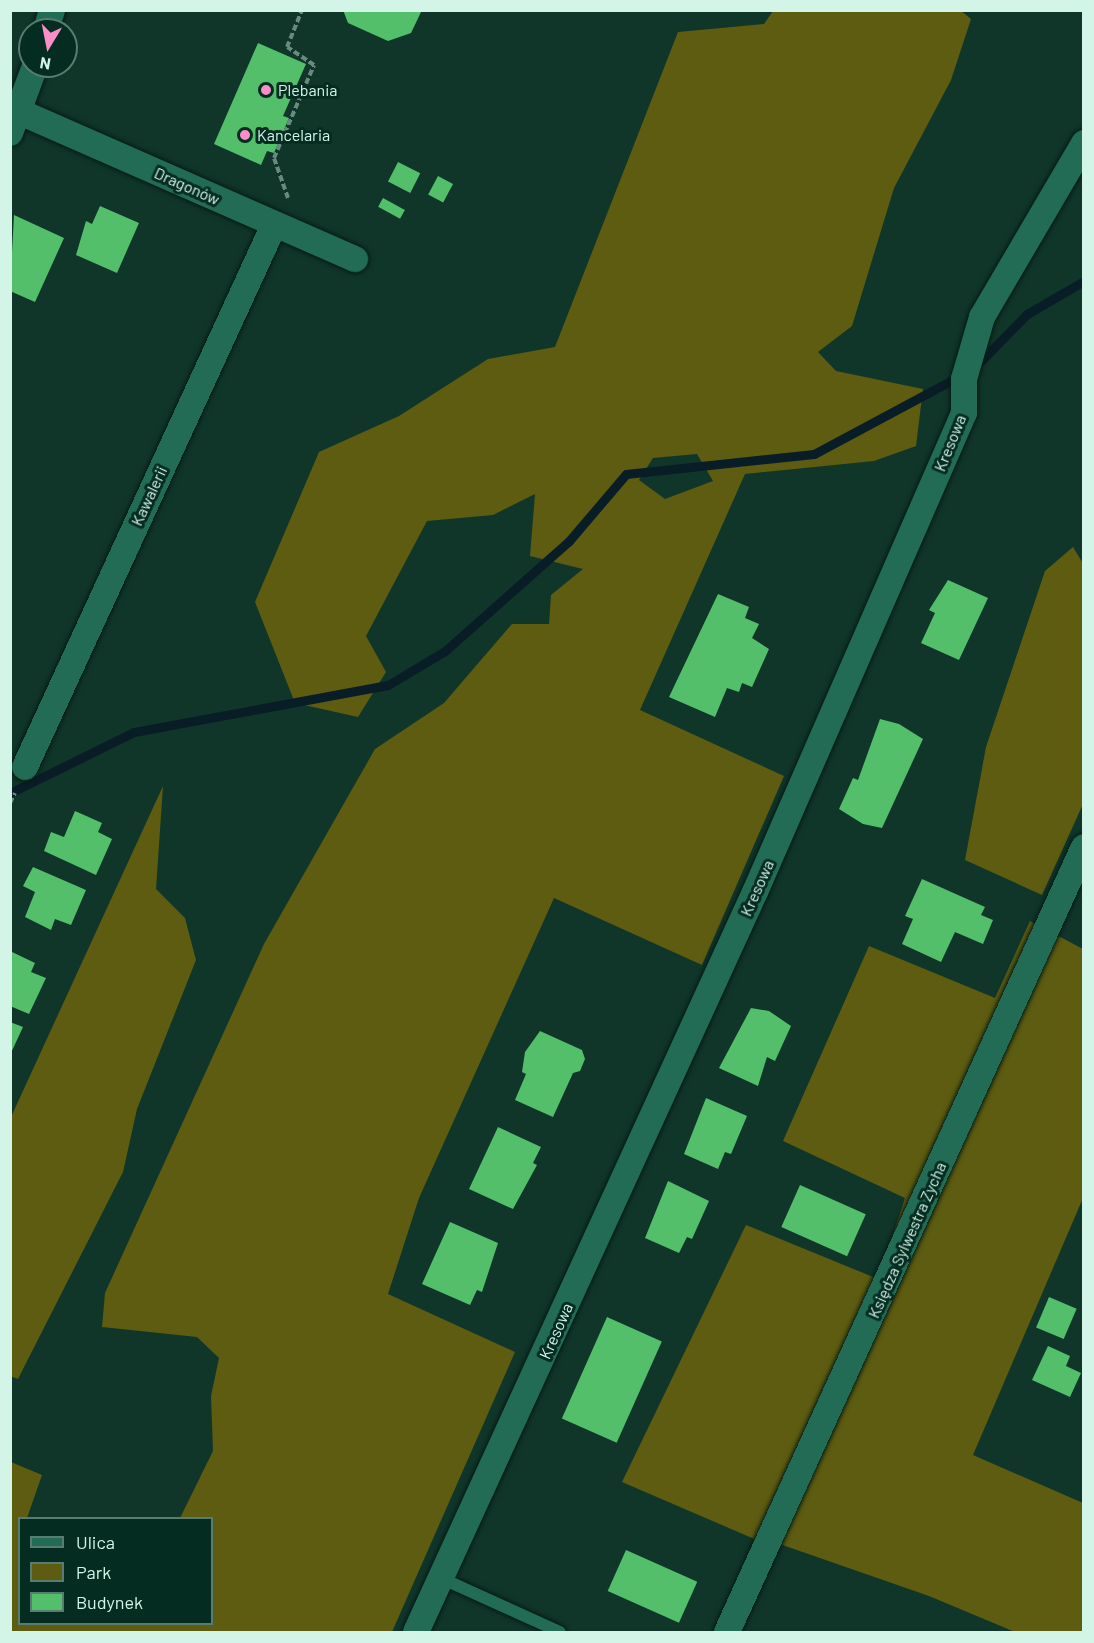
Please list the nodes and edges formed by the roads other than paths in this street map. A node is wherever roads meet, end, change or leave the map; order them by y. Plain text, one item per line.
1 (30, 78) edge
2 (15, 122) edge
3 (1083, 143) edge
4 (283, 217) junction
5 (355, 260) dead end
6 (25, 768) dead end
7 (1083, 847) edge
8 (442, 1579) junction
9 (416, 1632) edge
10 (560, 1632) edge
11 (727, 1632) edge

1 - 2 street
2 - 4 street, Dragonów
3 - 8 street, Kresowa
4 - 5 street, Dragonów
4 - 6 street, Kawalerii
7 - 11 street, Księdza Sylwestra Zycha
8 - 9 street, Kresowa
8 - 10 lane

